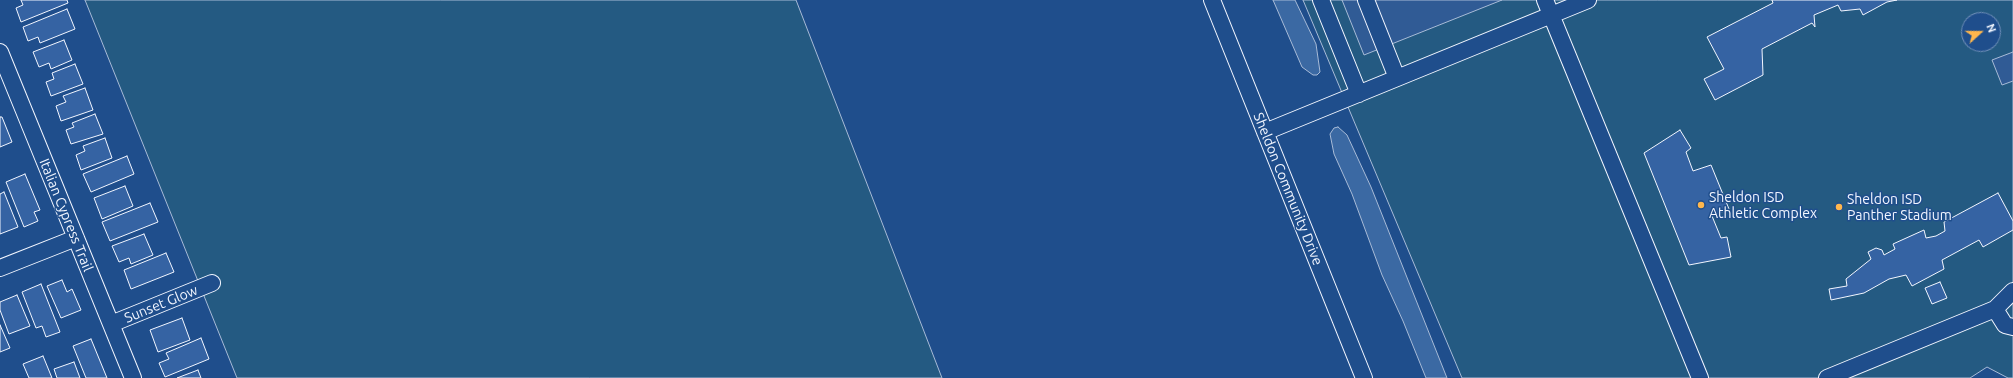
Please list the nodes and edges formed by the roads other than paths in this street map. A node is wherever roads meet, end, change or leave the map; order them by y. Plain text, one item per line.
1 (1212, 0) edge
2 (1321, 0) edge
3 (1366, 0) edge
4 (1545, 0) edge
5 (1588, 0) edge
6 (1551, 15) junction
7 (0, 52) edge
8 (4, 73) edge
9 (1397, 78) junction
10 (1359, 94) junction
11 (1265, 132) junction
12 (76, 238) junction
13 (0, 268) edge
14 (212, 283) dead end
15 (2013, 291) edge
16 (1995, 309) junction
17 (111, 324) junction
18 (2013, 327) edge
19 (1846, 374) edge
20 (133, 378) edge
21 (1364, 378) edge
22 (1700, 378) edge
23 (1827, 378) edge

1 - 11 street, Sheldon Community Drive
2 - 10 street
3 - 9 street
4 - 6 street
5 - 6 street
6 - 9 street
6 - 22 street
7 - 8 street, Italian Cypress Trail
8 - 12 street, Italian Cypress Trail
9 - 10 street
10 - 11 street
11 - 21 street, Sheldon Community Drive
12 - 13 street
12 - 17 street, Italian Cypress Trail
14 - 17 street, Sunset Glow
15 - 16 street
16 - 18 street
16 - 19 street
17 - 20 street, Italian Cypress Trail
19 - 23 street

